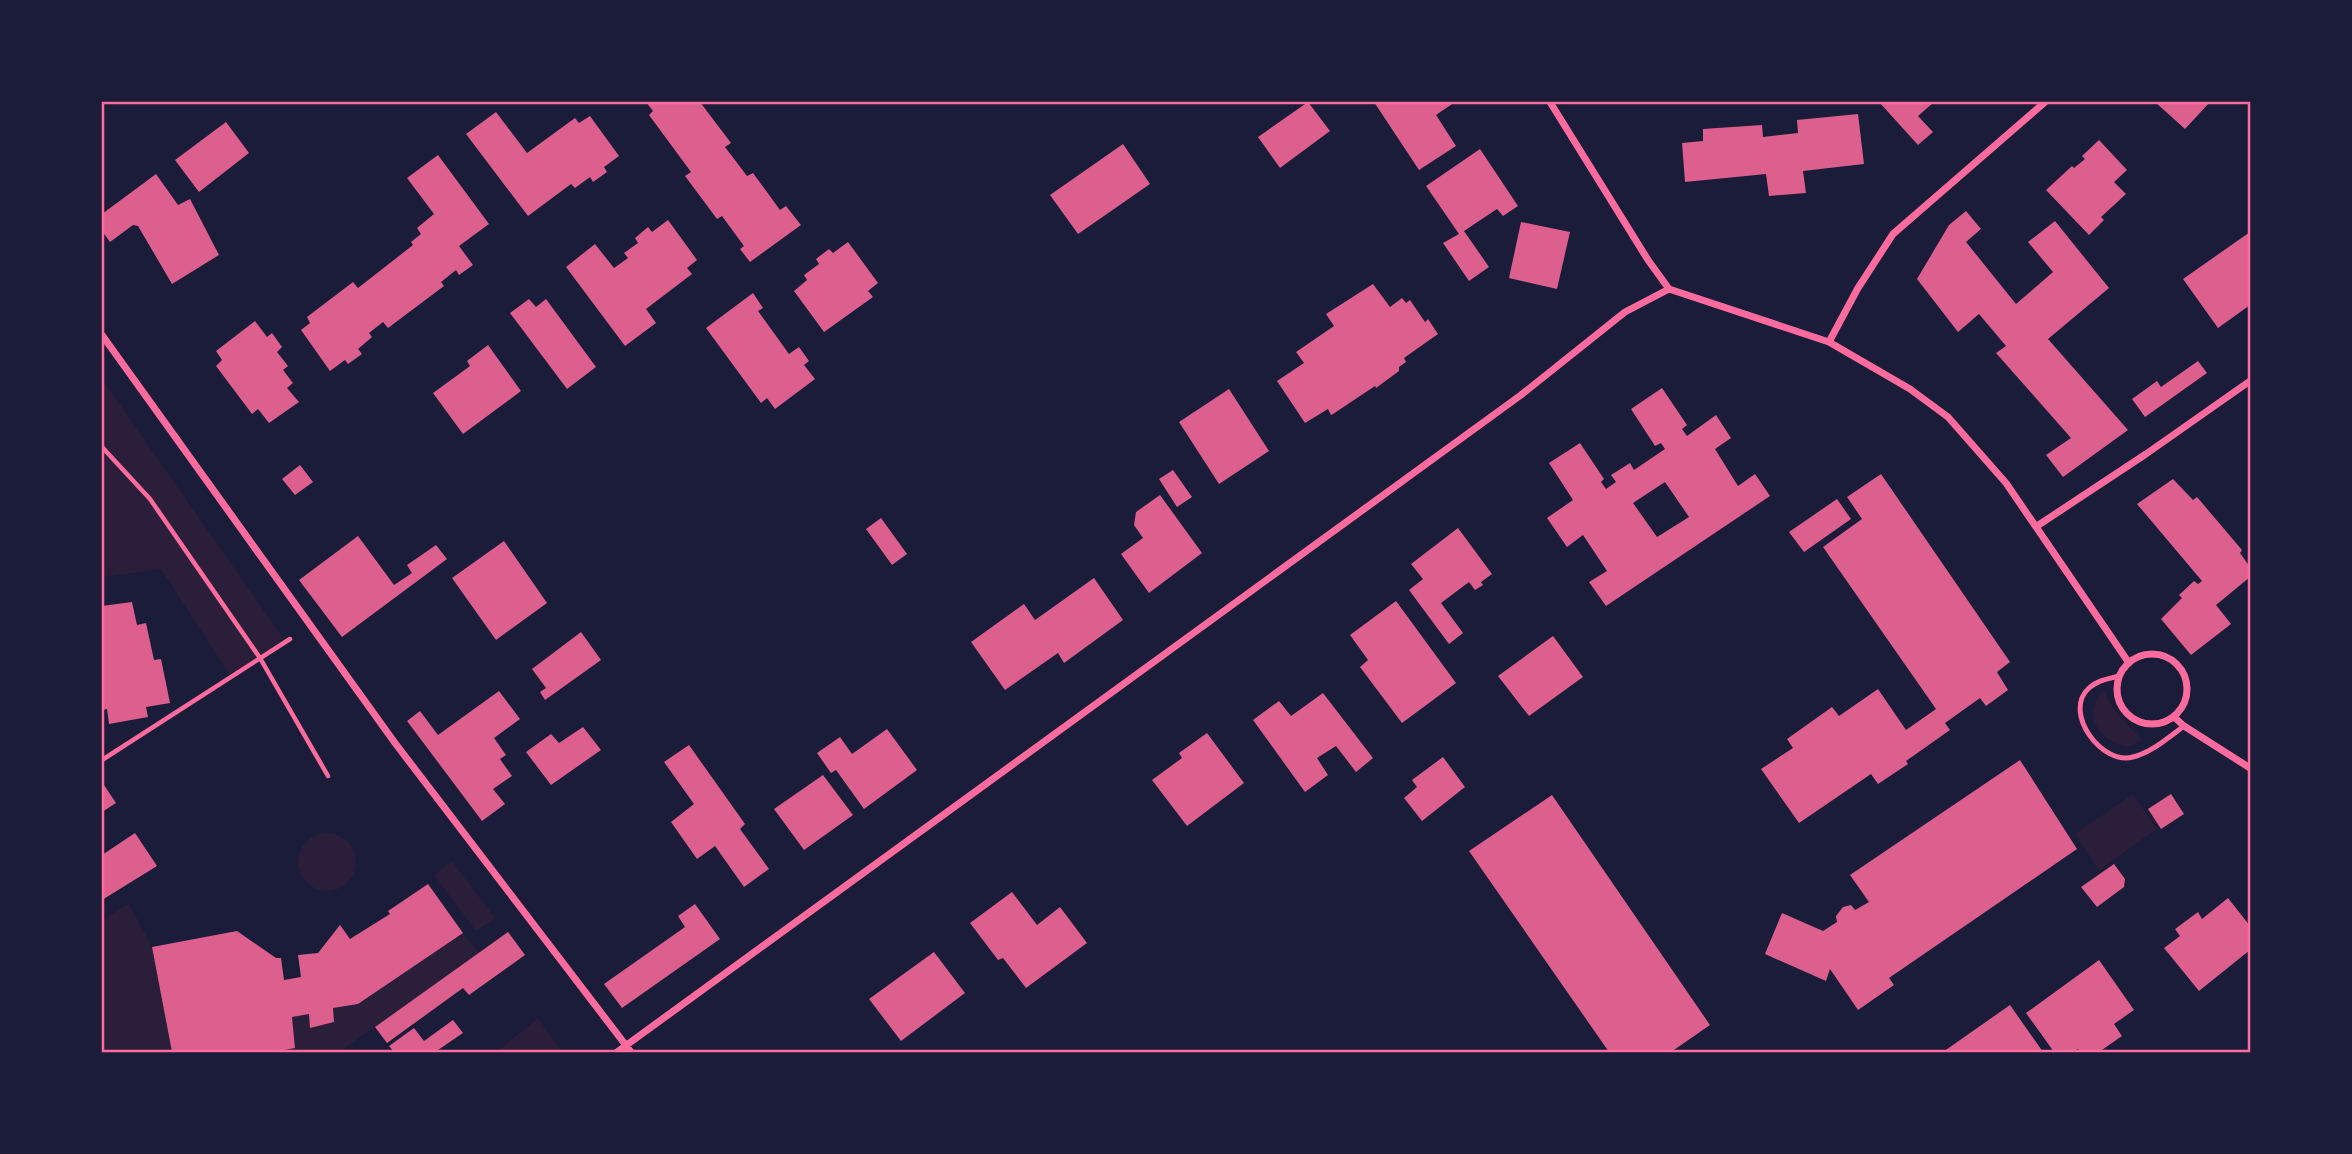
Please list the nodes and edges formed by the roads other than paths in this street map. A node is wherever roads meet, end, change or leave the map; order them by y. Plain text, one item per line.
1 (1550, 102) edge
2 (2045, 102) edge
3 (1669, 289) junction
4 (102, 335) edge
5 (1829, 342) junction
6 (2250, 381) edge
7 (2037, 526) junction
8 (2129, 663) junction
9 (2119, 676) junction
10 (2174, 717) junction
11 (2184, 726) junction
12 (2250, 768) edge
13 (629, 1049) edge
14 (617, 1052) edge

1 - 3 street
2 - 5 street
3 - 5 street
3 - 13 street
4 - 13 street
5 - 7 street
6 - 7 street
7 - 8 street
8 - 9 street
8 - 10 street
9 - 10 street
9 - 11 lane
10 - 11 street
11 - 12 street
13 - 14 street

